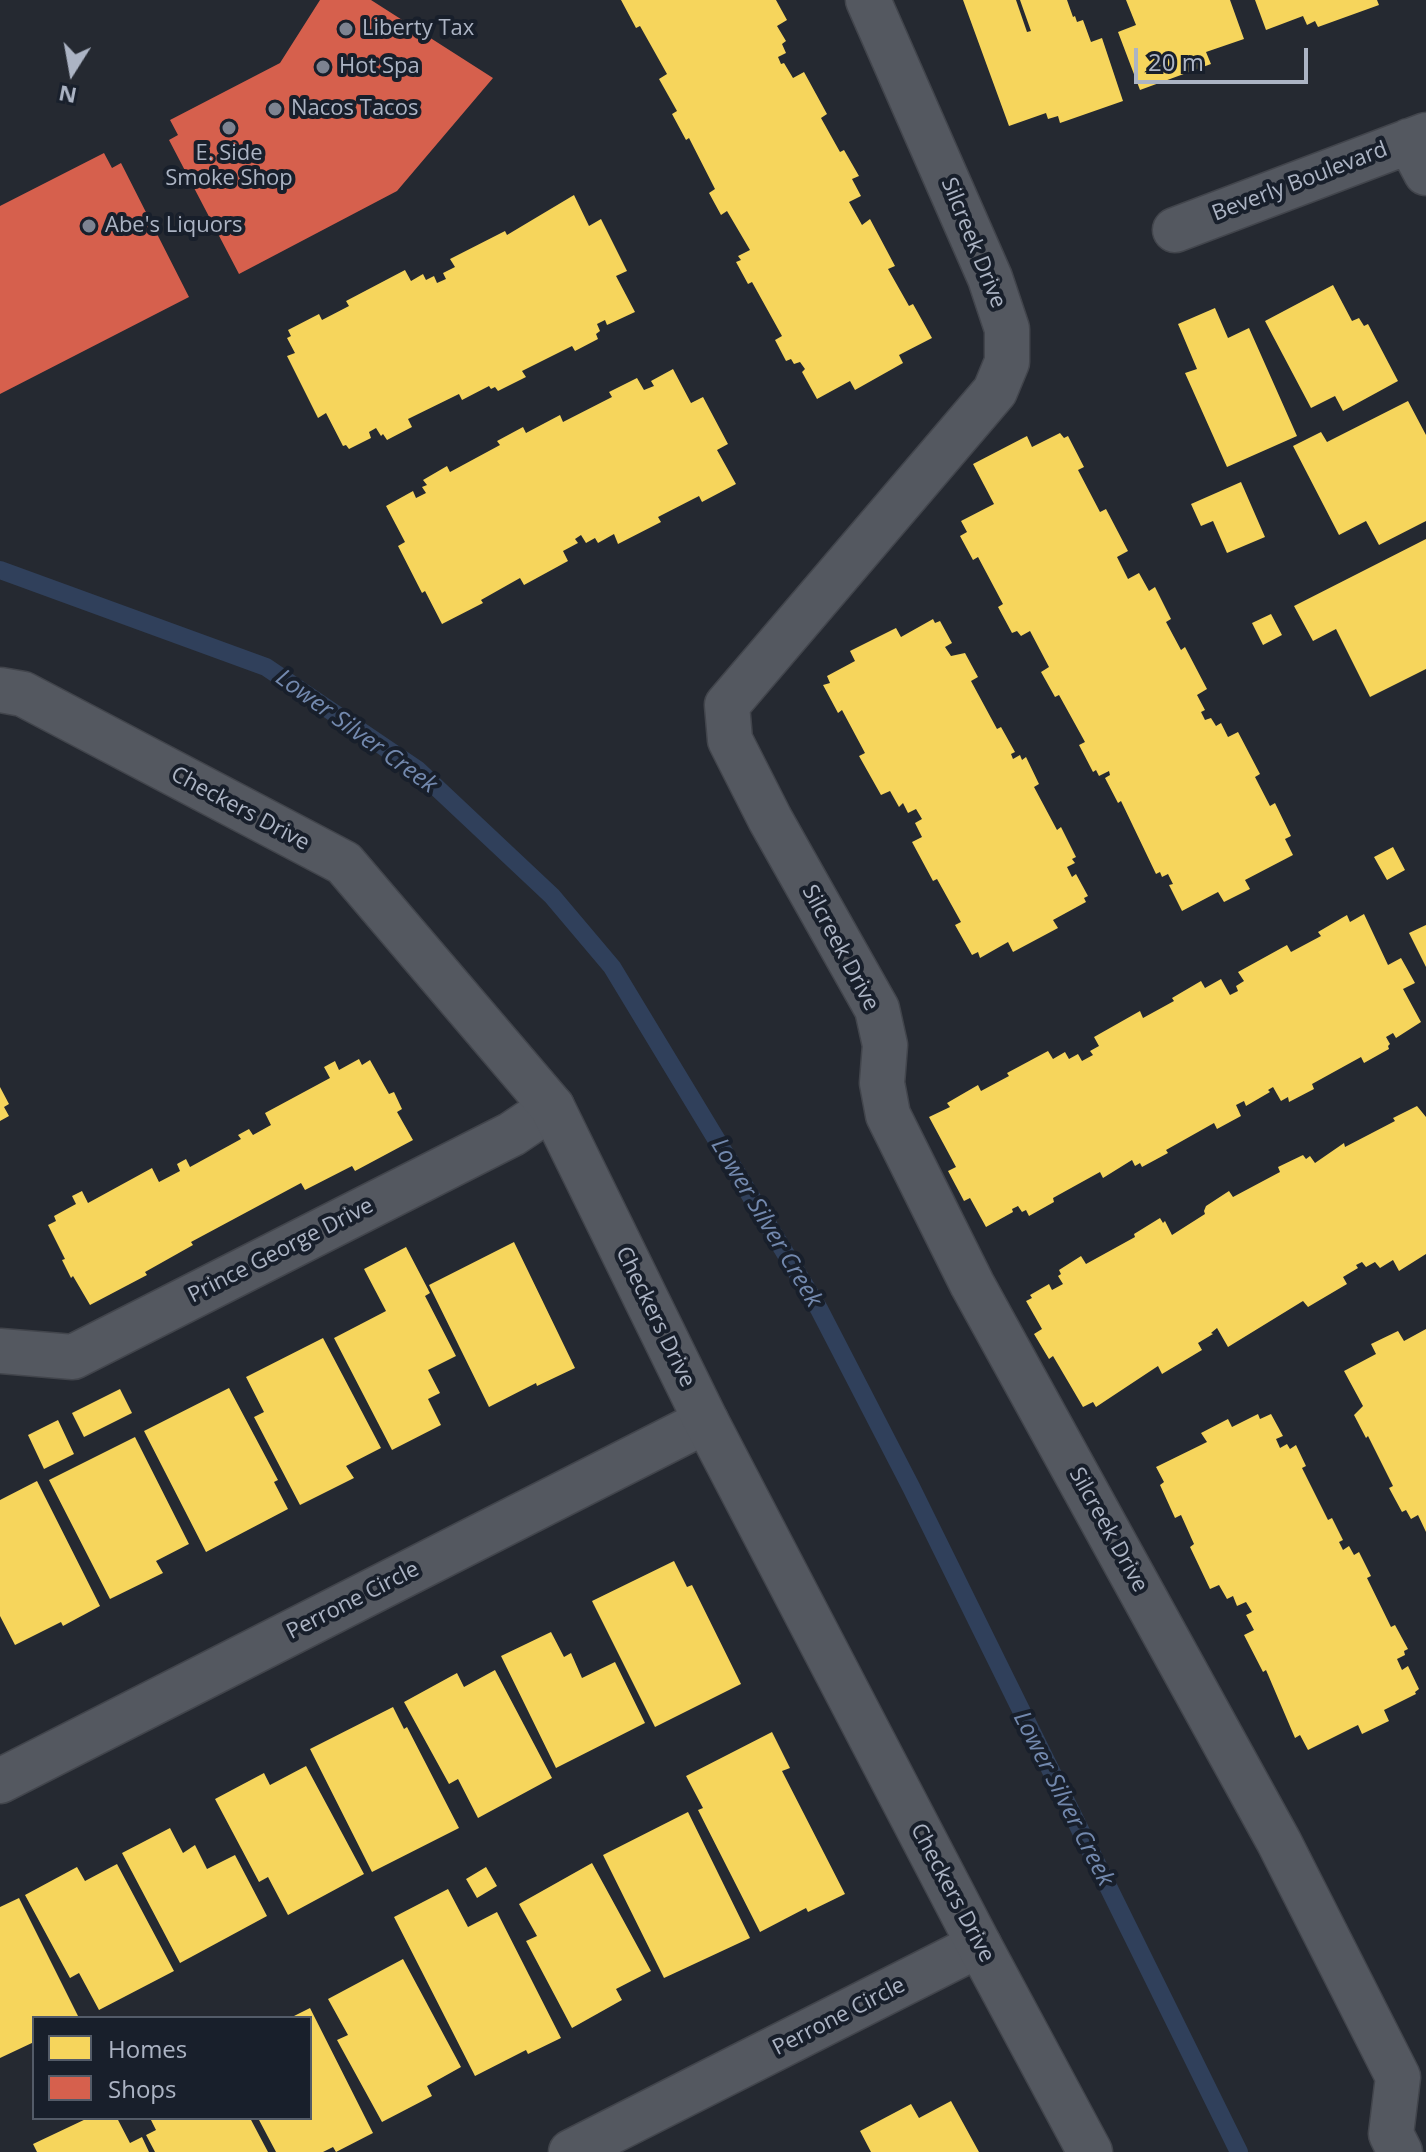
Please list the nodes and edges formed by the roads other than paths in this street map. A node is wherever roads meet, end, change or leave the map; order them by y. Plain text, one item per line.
1 (868, 0) edge
2 (1420, 149) edge
3 (1175, 230) dead end
4 (0, 690) edge
5 (552, 1107) junction
6 (0, 1351) edge
7 (706, 1421) junction
8 (0, 1781) edge
9 (979, 1945) junction
10 (571, 2152) edge
11 (1090, 2152) edge
12 (1400, 2152) edge

1 - 12 street, Silcreek Drive
2 - 3 street, Beverly Boulevard
4 - 5 street, Checkers Drive
5 - 6 street, Prince George Drive
5 - 7 street, Checkers Drive
7 - 8 street, Perrone Circle
7 - 9 street, Checkers Drive
9 - 10 street, Perrone Circle
9 - 11 street, Checkers Drive

